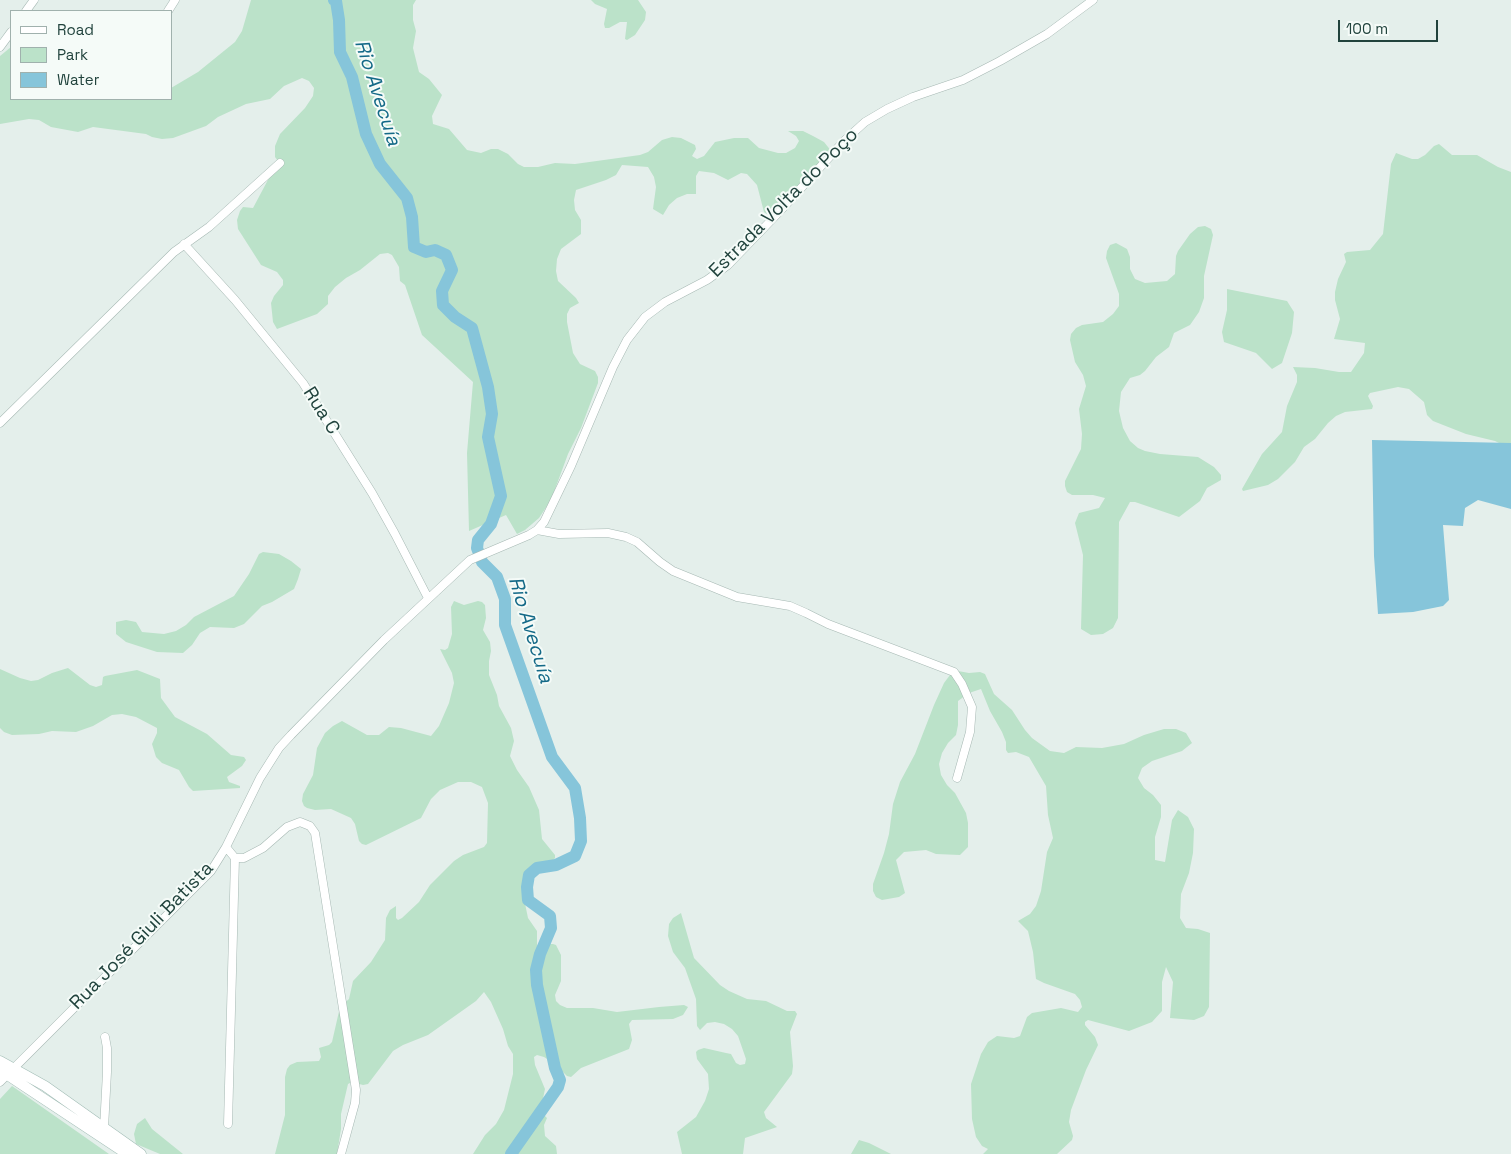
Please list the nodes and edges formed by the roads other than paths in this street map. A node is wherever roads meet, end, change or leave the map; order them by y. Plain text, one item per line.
1 (1093, 0) edge
2 (10, 33) edge
3 (0, 47) edge
4 (280, 163) dead end
5 (184, 244) junction
6 (0, 423) edge
7 (537, 530) junction
8 (470, 560) joint
9 (428, 598) junction
10 (957, 778) dead end
11 (226, 847) junction
12 (235, 858) junction
13 (105, 1037) dead end
14 (0, 1061) edge
15 (5, 1074) edge
16 (228, 1124) dead end
17 (104, 1128) junction
18 (127, 1154) edge
19 (141, 1154) edge
20 (341, 1154) edge

1 - 7 street, Estrada Volta do Poço
2 - 3 street
4 - 5 street
5 - 6 street
5 - 9 street, Rua C
7 - 8 street, Estrada Volta do Poço
7 - 10 street
8 - 9 street, Rua José Giuli Batista
9 - 11 street, Rua José Giuli Batista
11 - 12 street
11 - 15 street, Rua José Giuli Batista
12 - 16 street
12 - 20 street
13 - 17 street
14 - 15 main road
15 - 17 main road
15 - 18 main road
17 - 19 main road

